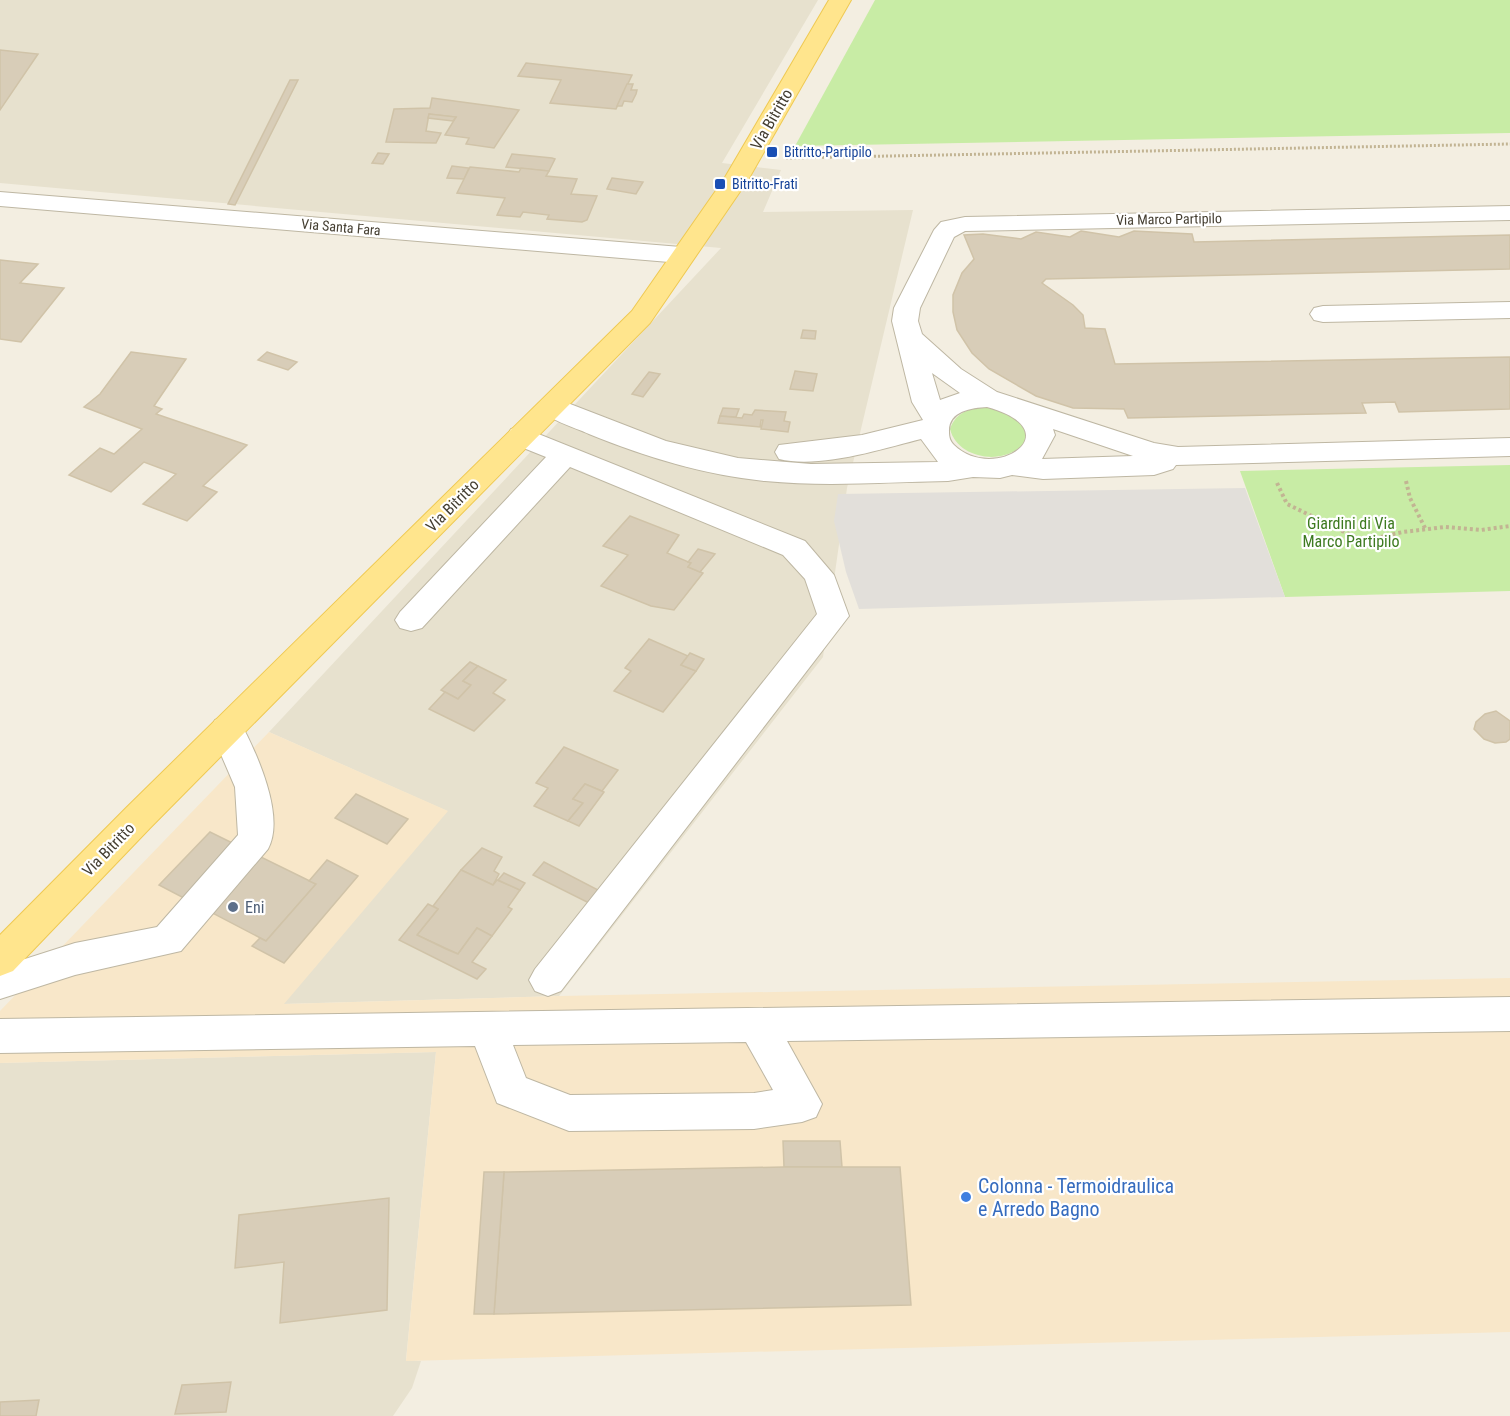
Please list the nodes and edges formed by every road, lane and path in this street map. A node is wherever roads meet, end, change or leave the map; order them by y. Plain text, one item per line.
1 (840, 0) edge
2 (1510, 144) edge
3 (749, 157) junction
4 (0, 199) edge
5 (1510, 213) edge
6 (681, 255) junction
7 (1510, 310) edge
8 (1323, 314) dead end
9 (908, 336) junction
10 (987, 398) junction
11 (552, 406) junction
12 (1027, 411) junction
13 (935, 422) junction
14 (521, 436) junction
15 (1510, 447) edge
16 (565, 453) junction
17 (1178, 456) junction
18 (694, 458) junction
19 (973, 466) junction
20 (1013, 466) junction
21 (1404, 471) dead end
22 (1273, 474) dead end
23 (1510, 526) edge
24 (1426, 530) junction
25 (411, 620) dead end
26 (227, 729) junction
27 (0, 960) edge
28 (548, 980) dead end
29 (0, 983) edge
30 (1510, 1014) edge
31 (757, 1025) junction
32 (488, 1029) junction
33 (0, 1036) edge

1 - 3 main road, Via Bitritto
2 - 3 path
3 - 6 main road, Via Bitritto
4 - 6 street, Via Santa Fara
5 - 9 street, Via Marco Partipilo
6 - 11 main road, Via Bitritto
7 - 8 street
9 - 10 street
9 - 13 street, Via Marco Partipilo
10 - 12 street
10 - 13 street
11 - 14 main road, Via Bitritto
11 - 18 street
12 - 17 street
12 - 20 street
13 - 18 street
13 - 19 street
14 - 16 street
14 - 26 main road, Via Bitritto
15 - 17 street
16 - 25 street
16 - 28 street
17 - 20 street
18 - 19 street
19 - 20 street
21 - 24 path
22 - 24 path
23 - 24 path
26 - 27 main road, Via Bitritto
26 - 29 street
30 - 31 street
31 - 32 street
31 - 32 street
32 - 33 street

